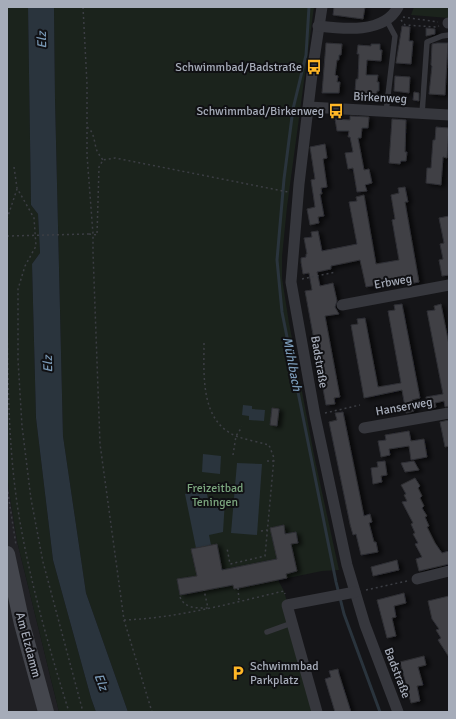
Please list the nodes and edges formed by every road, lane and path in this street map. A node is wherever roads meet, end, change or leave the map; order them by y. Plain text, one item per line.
1 (83, 7) edge
2 (322, 7) edge
3 (393, 13) edge
4 (449, 23) edge
5 (318, 26) junction
6 (449, 35) edge
7 (309, 107) junction
8 (386, 112) junction
9 (422, 114) junction
10 (449, 115) edge
11 (87, 127) junction
12 (103, 160) junction
13 (14, 167) dead end
14 (17, 188) junction
15 (286, 192) dead end
16 (7, 219) edge
17 (93, 234) junction
18 (7, 236) edge
19 (336, 272) dead end
20 (291, 282) junction
21 (449, 285) edge
22 (342, 305) dead end
23 (7, 313) edge
24 (204, 343) dead end
25 (360, 405) dead end
26 (449, 413) edge
27 (315, 416) junction
28 (242, 427) dead end
29 (364, 428) dead end
30 (236, 436) junction
31 (233, 455) dead end
32 (267, 461) dead end
33 (273, 461) junction
34 (267, 530) junction
35 (261, 531) dead end
36 (228, 548) dead end
37 (7, 554) edge
38 (449, 571) edge
39 (417, 579) joint
40 (238, 588) dead end
41 (204, 590) dead end
42 (350, 592) junction
43 (180, 597) dead end
44 (239, 601) junction
45 (287, 605) junction
46 (208, 608) junction
47 (124, 620) junction
48 (292, 623) junction
49 (267, 632) dead end
50 (46, 712) edge
51 (69, 712) edge
52 (83, 712) edge
53 (152, 712) edge
54 (317, 712) edge
55 (398, 712) edge

1 - 11 path
2 - 5 street, Badstraße
3 - 4 path
3 - 4 path
3 - 5 street
3 - 8 lane
5 - 7 street, Badstraße
6 - 9 lane
7 - 8 street, Birkenweg
7 - 20 street, Badstraße
8 - 9 street, Birkenweg
9 - 10 street, Birkenweg
11 - 12 path
11 - 17 path
12 - 15 path
12 - 17 path
13 - 14 path
14 - 16 path
14 - 52 path
17 - 18 path, bridge
17 - 47 path
19 - 20 path
20 - 27 street, Badstraße
21 - 22 street, Erbweg
23 - 51 path
24 - 30 path
25 - 27 path
26 - 29 street, Hanserweg
27 - 42 street, Badstraße
28 - 30 path
30 - 31 path
30 - 33 path
32 - 33 path
33 - 34 path
34 - 35 path
34 - 36 path
37 - 50 street, Am Elzdamm
38 - 39 street
39 - 42 path
40 - 44 path
41 - 46 path
42 - 45 street
42 - 55 street, Badstraße
43 - 46 path
44 - 45 path
44 - 46 path
45 - 48 street
46 - 47 path
47 - 53 path
48 - 49 lane
48 - 54 street

